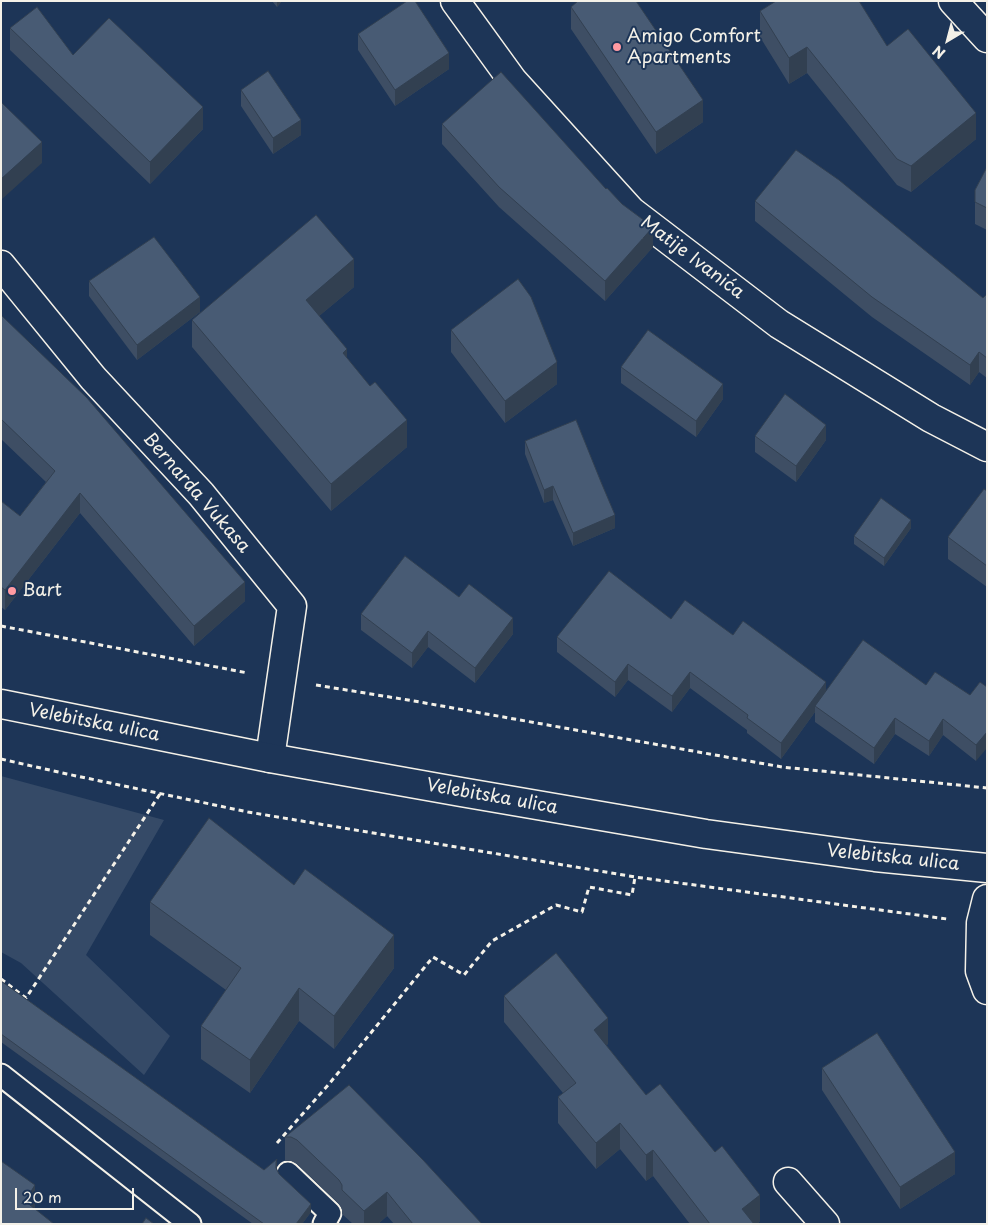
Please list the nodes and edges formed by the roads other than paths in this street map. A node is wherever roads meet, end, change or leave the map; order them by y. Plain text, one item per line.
1 (455, 1) edge
2 (953, 1) edge
3 (987, 38) edge
4 (1, 265) edge
5 (987, 447) edge
6 (1, 704) edge
7 (270, 758) junction
8 (987, 868) edge
9 (984, 911) edge
10 (987, 990) edge
11 (1, 1074) edge
12 (288, 1173) road end
13 (788, 1182) dead end
14 (190, 1224) edge
15 (324, 1224) edge
16 (825, 1224) edge

1 - 5 street, Matije Ivanića
2 - 3 street
4 - 7 street, Bernarda Vukasa
6 - 7 street, Velebitska ulica
7 - 8 street, Velebitska ulica
9 - 10 street
11 - 14 lane
12 - 15 lane
13 - 16 street

